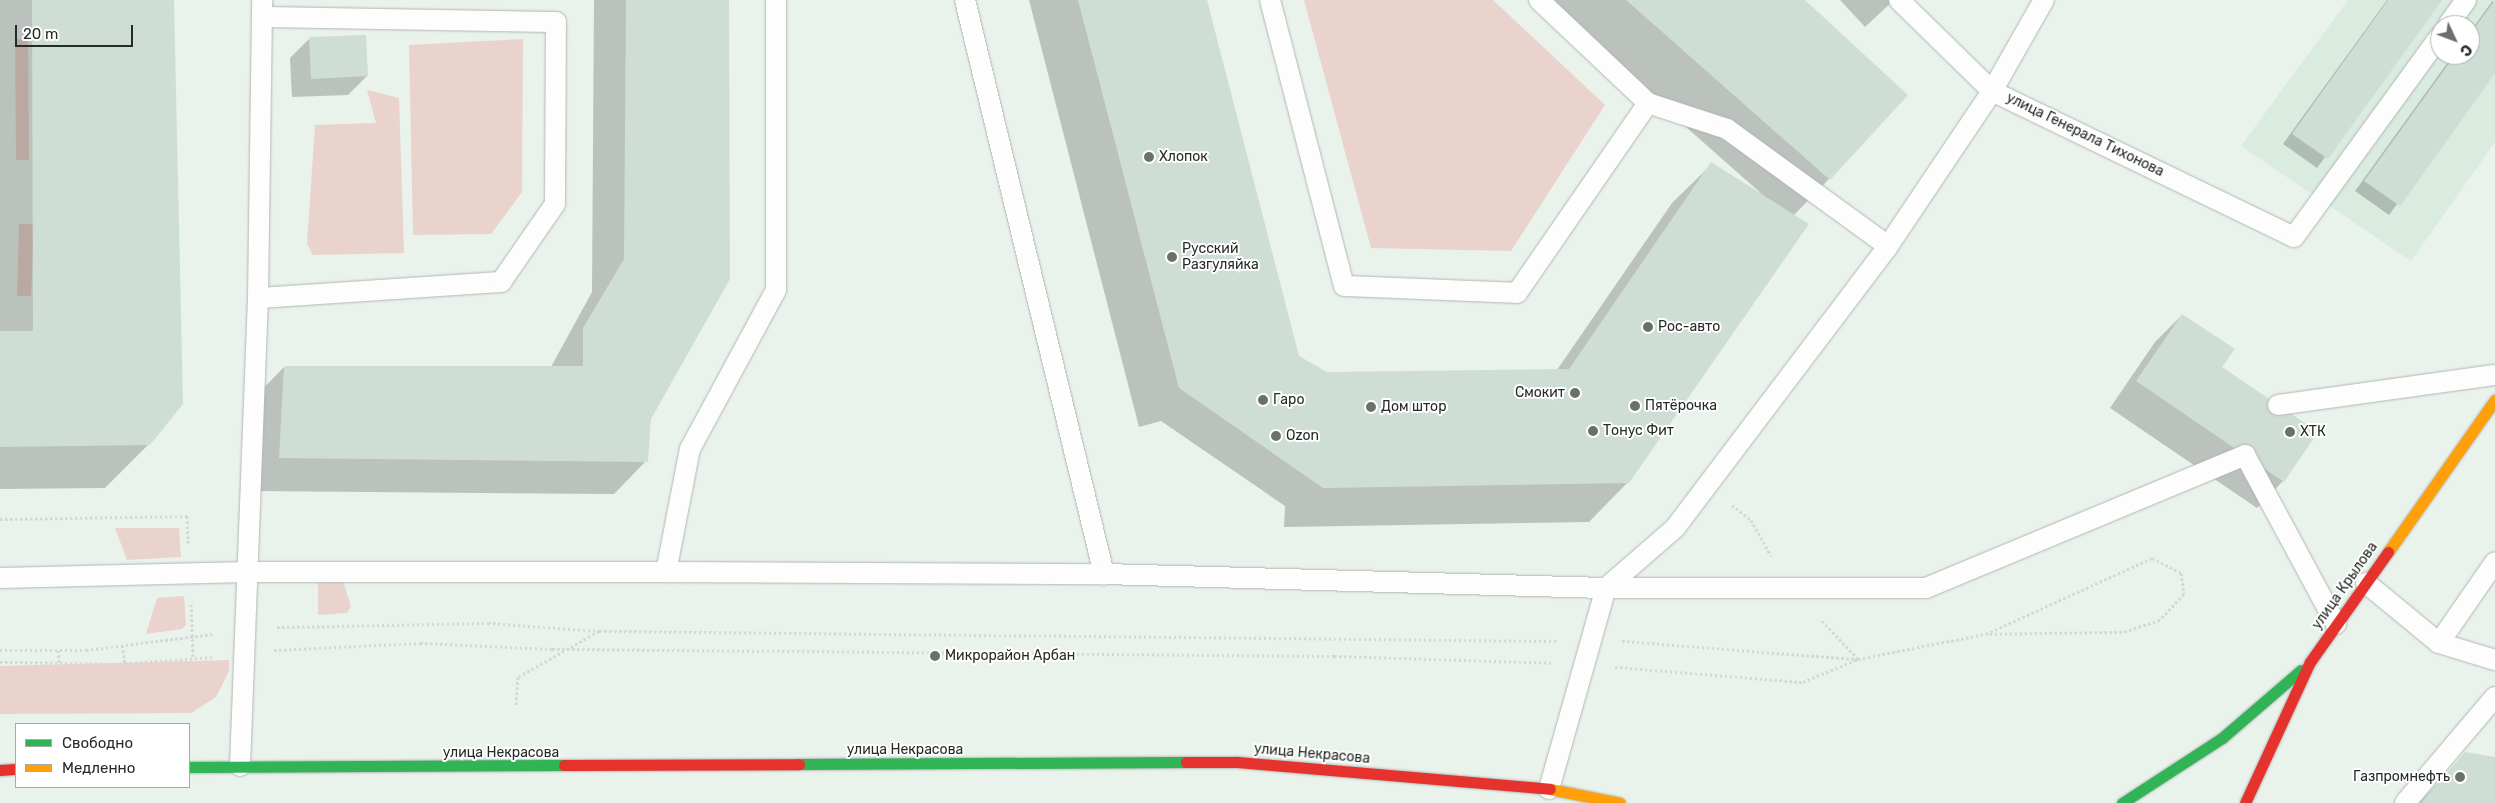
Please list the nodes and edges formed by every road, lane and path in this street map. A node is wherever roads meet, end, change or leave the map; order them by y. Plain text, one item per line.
1 (776, 0) edge
2 (965, 0) edge
3 (1270, 0) edge
4 (1539, 0) edge
5 (1899, 0) edge
6 (2044, 0) edge
7 (2466, 0) edge
8 (262, 9) edge
9 (2455, 15) edge
10 (2430, 50) edge
11 (1992, 91) junction
12 (1648, 103) junction
13 (1888, 246) junction
14 (258, 298) junction
15 (2495, 375) edge
16 (2495, 400) edge
17 (2278, 406) dead end
18 (1708, 486) junction
19 (2495, 562) edge
20 (247, 572) junction
21 (666, 572) junction
22 (1104, 574) junction
23 (0, 578) edge
24 (2366, 583) junction
25 (1606, 588) junction
26 (1789, 588) junction
27 (2336, 624) junction
28 (248, 628) junction
29 (599, 631) junction
30 (1986, 634) junction
31 (1594, 640) junction
32 (2439, 643) junction
33 (122, 645) junction
34 (568, 648) junction
35 (0, 650) edge
36 (58, 650) junction
37 (246, 653) junction
38 (1858, 659) junction
39 (2495, 660) edge
40 (0, 662) edge
41 (2310, 662) junction
42 (59, 663) junction
43 (125, 663) junction
44 (1587, 663) junction
45 (2495, 697) edge
46 (516, 705) dead end
47 (240, 766) junction
48 (190, 767) edge
49 (15, 769) edge
50 (0, 770) edge
51 (1549, 789) junction
52 (1620, 803) edge
53 (2122, 803) edge
54 (2245, 803) edge
55 (2405, 803) edge

1 - 21 lane
2 - 22 lane
3 - 12 lane
4 - 12 lane
5 - 11 lane, улица Генерала Тихонова
6 - 11 lane
7 - 9 lane
8 - 14 lane
8 - 14 lane
10 - 11 lane, улица Генерала Тихонова
11 - 13 lane
12 - 13 lane
13 - 18 lane
14 - 20 lane
15 - 17 lane
16 - 24 main road, улица Крылова
18 - 25 lane
18 - 26 path
19 - 32 lane
20 - 21 lane
20 - 23 lane
20 - 28 lane
21 - 22 lane
22 - 25 lane
24 - 27 main road, улица Крылова
24 - 32 lane
25 - 26 lane
25 - 31 lane
26 - 27 lane
26 - 38 path
27 - 41 main road, улица Крылова
28 - 29 path
28 - 33 path
28 - 37 lane
29 - 31 path
29 - 34 path
30 - 30 path
30 - 38 path
31 - 38 path
31 - 44 lane
32 - 39 lane
33 - 36 path
33 - 43 path
34 - 37 path
34 - 44 path
34 - 46 path
35 - 36 path
36 - 42 path
37 - 43 path
37 - 47 lane
38 - 44 path
40 - 42 path
41 - 53 main road
41 - 54 main road, улица Крылова
42 - 43 path
44 - 51 lane
45 - 55 lane
47 - 48 main road, улица Некрасова
47 - 51 main road, улица Некрасова
49 - 50 main road
51 - 52 main road, улица Некрасова

